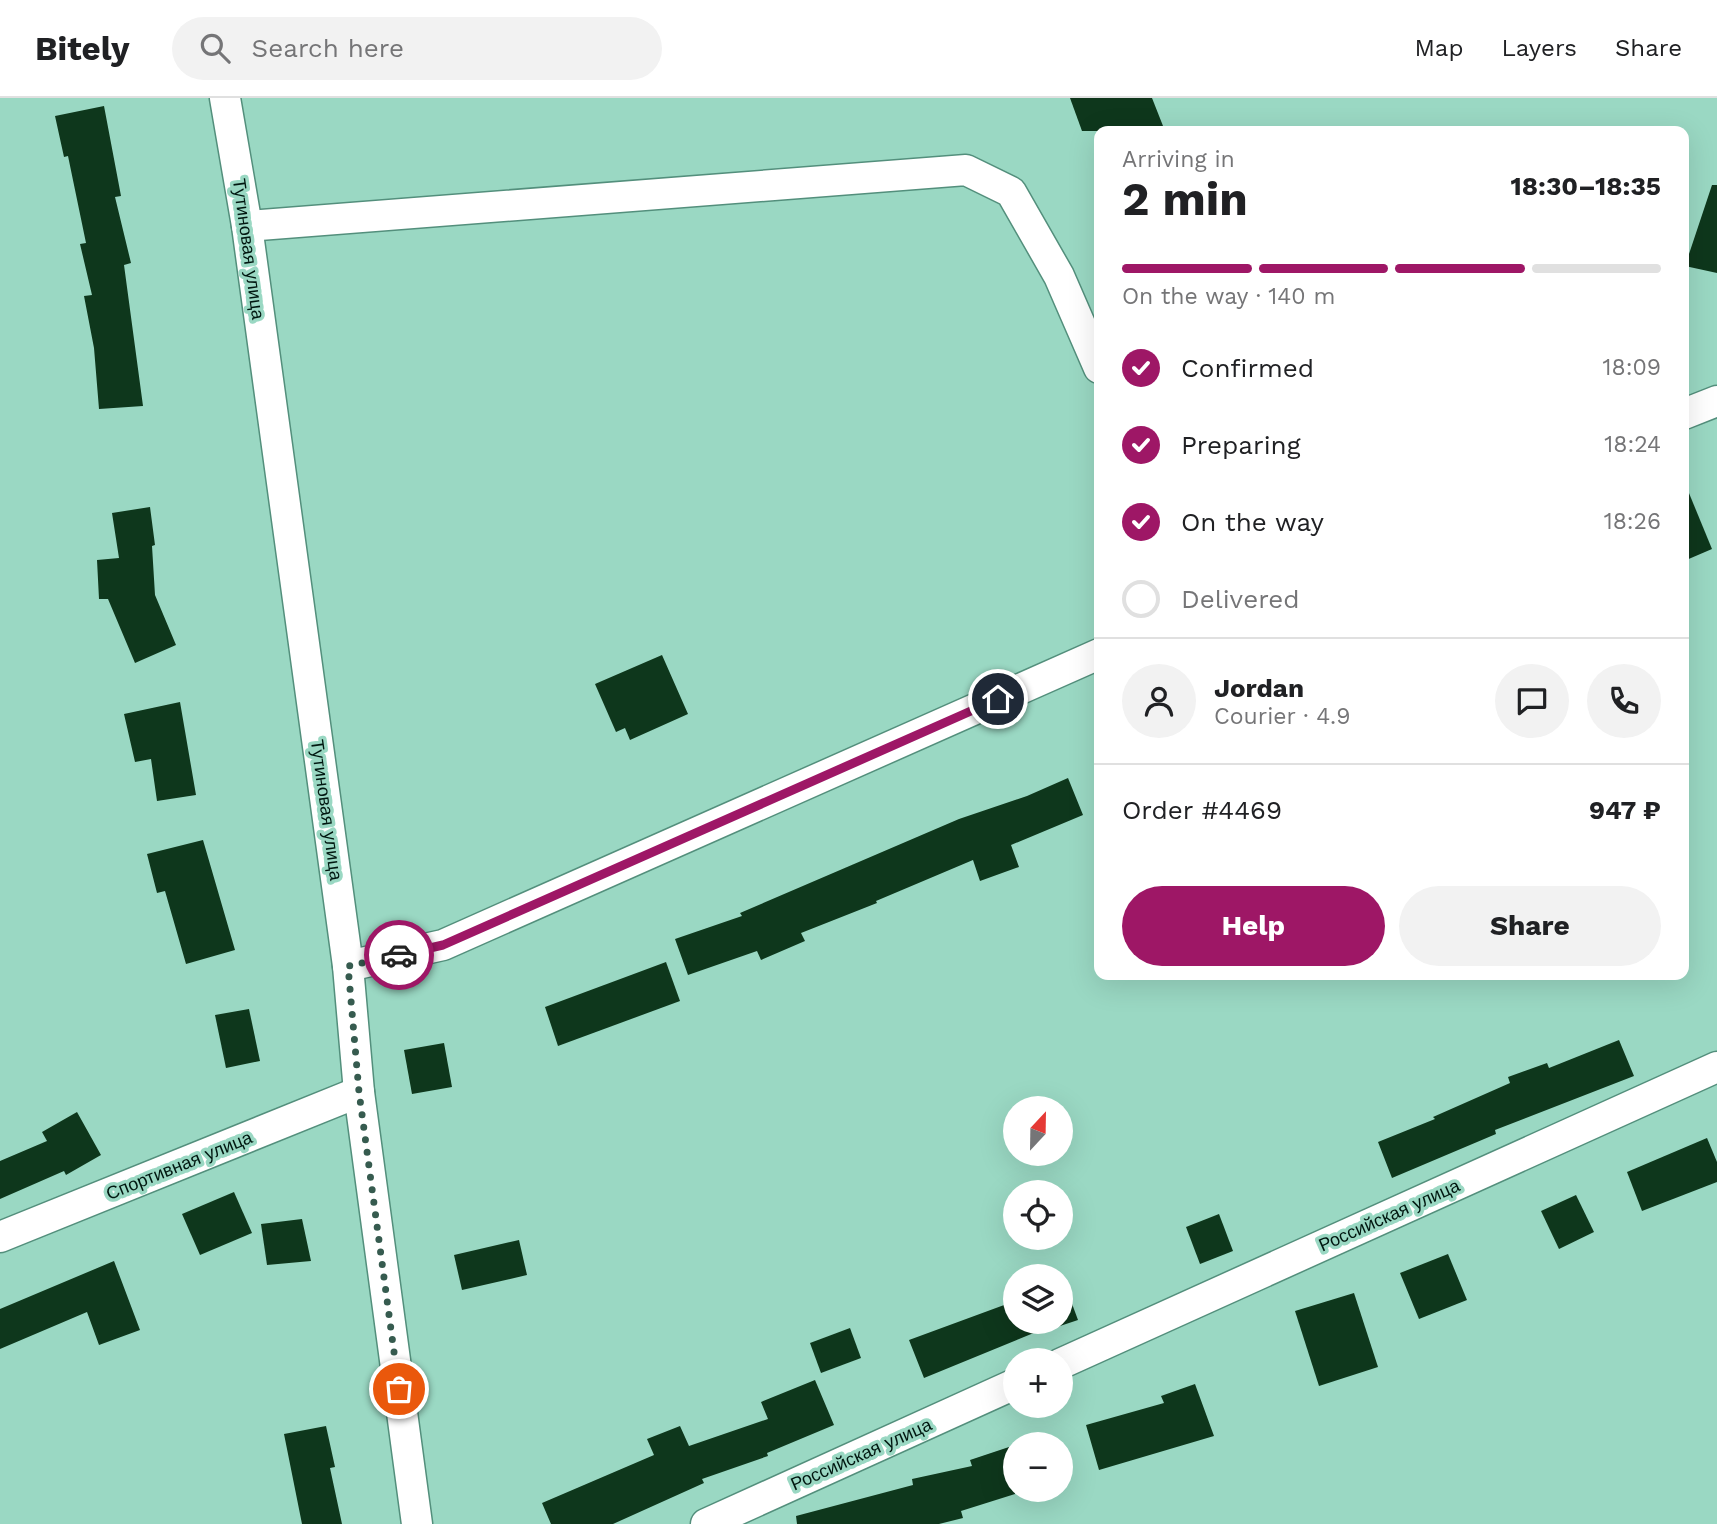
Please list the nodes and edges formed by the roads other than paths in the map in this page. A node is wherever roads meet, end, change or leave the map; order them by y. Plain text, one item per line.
1 (225, 98) edge
2 (247, 226) junction
3 (1094, 356) edge
4 (1717, 401) edge
5 (1689, 412) edge
6 (1094, 656) edge
7 (348, 966) junction
8 (1717, 1066) edge
9 (359, 1092) junction
10 (0, 1237) edge
11 (1073, 1358) edge
12 (1003, 1389) edge
13 (417, 1524) edge
14 (706, 1524) edge

1 - 2 street, Тутиновая улица
2 - 3 street
2 - 7 street, Тутиновая улица
4 - 5 street
6 - 7 street
7 - 9 street, Тутиновая улица
8 - 11 street, Российская улица
9 - 10 street, Спортивная улица
9 - 13 street, Тутиновая улица
12 - 14 street, Российская улица

